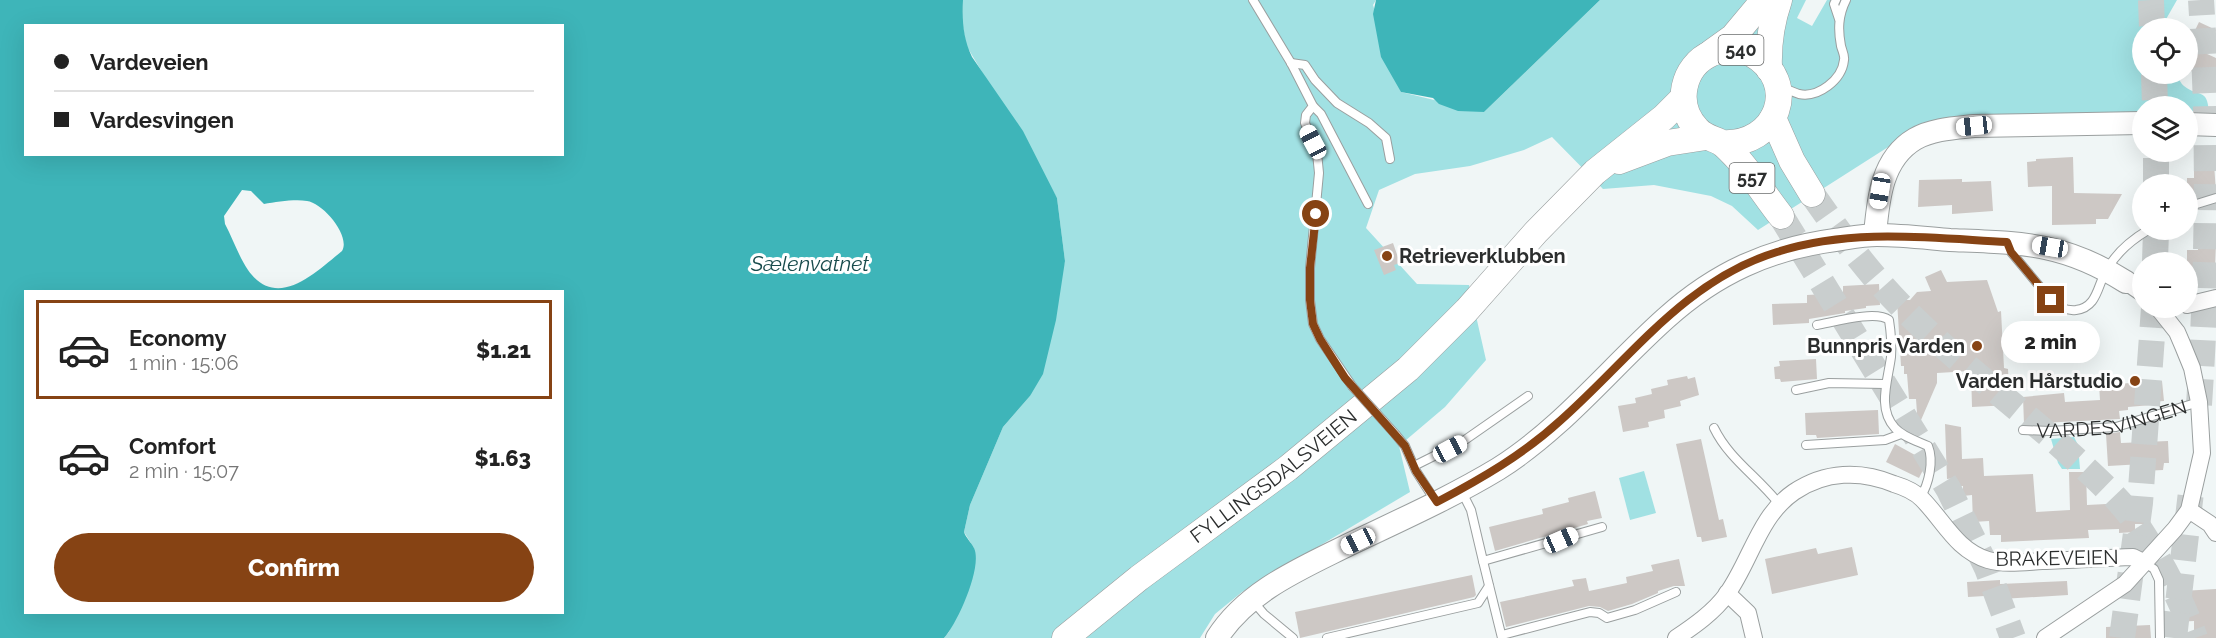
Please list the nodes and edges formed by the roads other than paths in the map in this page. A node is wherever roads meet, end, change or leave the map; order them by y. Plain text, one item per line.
1 (1253, 0) edge
2 (1836, 0) edge
3 (1846, 0) edge
4 (1777, 3) edge
5 (1839, 19) junction
6 (1706, 56) junction
7 (1291, 63) junction
8 (1773, 77) junction
9 (1683, 98) junction
10 (1313, 106) junction
11 (1773, 118) junction
12 (2132, 123) edge
13 (2198, 124) edge
14 (2216, 125) edge
15 (1714, 140) junction
16 (1390, 159) dead end
17 (1595, 172) junction
18 (1812, 194) tunnel mouth
19 (2216, 198) edge
20 (1368, 204) dead end
21 (2198, 204) edge
22 (1781, 216) tunnel mouth
23 (1875, 235) junction
24 (2133, 240) edge
25 (2007, 242) junction
26 (2106, 269) junction
27 (2132, 287) edge
28 (2216, 298) edge
29 (2198, 302) edge
30 (2171, 318) edge
31 (1816, 325) dead end
32 (1886, 384) junction
33 (1796, 390) dead end
34 (1528, 396) dead end
35 (2199, 402) junction
36 (1714, 428) dead end
37 (2024, 430) dead end
38 (1901, 434) junction
39 (1806, 445) dead end
40 (1414, 466) junction
41 (1461, 489) junction
42 (1920, 498) junction
43 (1437, 502) junction
44 (1779, 504) junction
45 (2188, 510) junction
46 (2214, 525) edge
47 (1602, 526) dead end
48 (1483, 561) junction
49 (2145, 563) junction
50 (1490, 586) junction
51 (1676, 592) dead end
52 (1727, 593) junction
53 (1252, 600) junction
54 (1502, 636) edge
55 (1065, 638) edge
56 (1216, 638) edge
57 (1293, 638) edge
58 (1327, 638) edge
59 (1676, 638) edge
60 (1754, 638) edge
61 (2045, 638) edge
62 (2160, 638) edge

1 - 7 lane
2 - 5 lane
3 - 5 lane
4 - 6 main road, 540
4 - 8 main road, 540
5 - 8 lane
6 - 8 main road, 540
6 - 9 main road, 540
7 - 10 lane
7 - 16 lane
8 - 11 main road, 540
9 - 15 main road
9 - 17 main road, FYLLINGSDALSVEIEN / 540
10 - 20 lane
10 - 40 lane, bridge
11 - 15 main road, 540
11 - 18 main road, 557
12 - 23 main road
13 - 14 main road
15 - 17 main road, FYLLINGSDALSVEIEN / 540
15 - 22 main road, 557
17 - 55 main road, FYLLINGSDALSVEIEN / 540
19 - 21 lane
23 - 25 main road
23 - 41 main road
24 - 26 lane
25 - 26 main road
25 - 26 lane
26 - 27 main road
28 - 29 street
30 - 35 street, VARDESVINGEN
31 - 32 lane
32 - 33 lane
32 - 38 lane
34 - 40 lane
35 - 37 lane, VARDESVINGEN
35 - 45 street, VARDESVINGEN
36 - 44 lane
38 - 39 lane
38 - 42 lane
40 - 43 lane
41 - 43 main road
41 - 48 lane
42 - 44 street, BRAKEVEIEN
42 - 49 street, BRAKEVEIEN
43 - 53 main road
44 - 52 street, BRAKEVEIEN
45 - 46 street
45 - 49 street, VARDESVINGEN
47 - 48 lane
48 - 50 lane
49 - 61 street, VARDESVINGEN
49 - 62 lane
50 - 54 lane
50 - 58 lane
51 - 54 lane
52 - 59 street, BRAKEVEIEN
52 - 60 street
53 - 56 main road
53 - 57 lane

